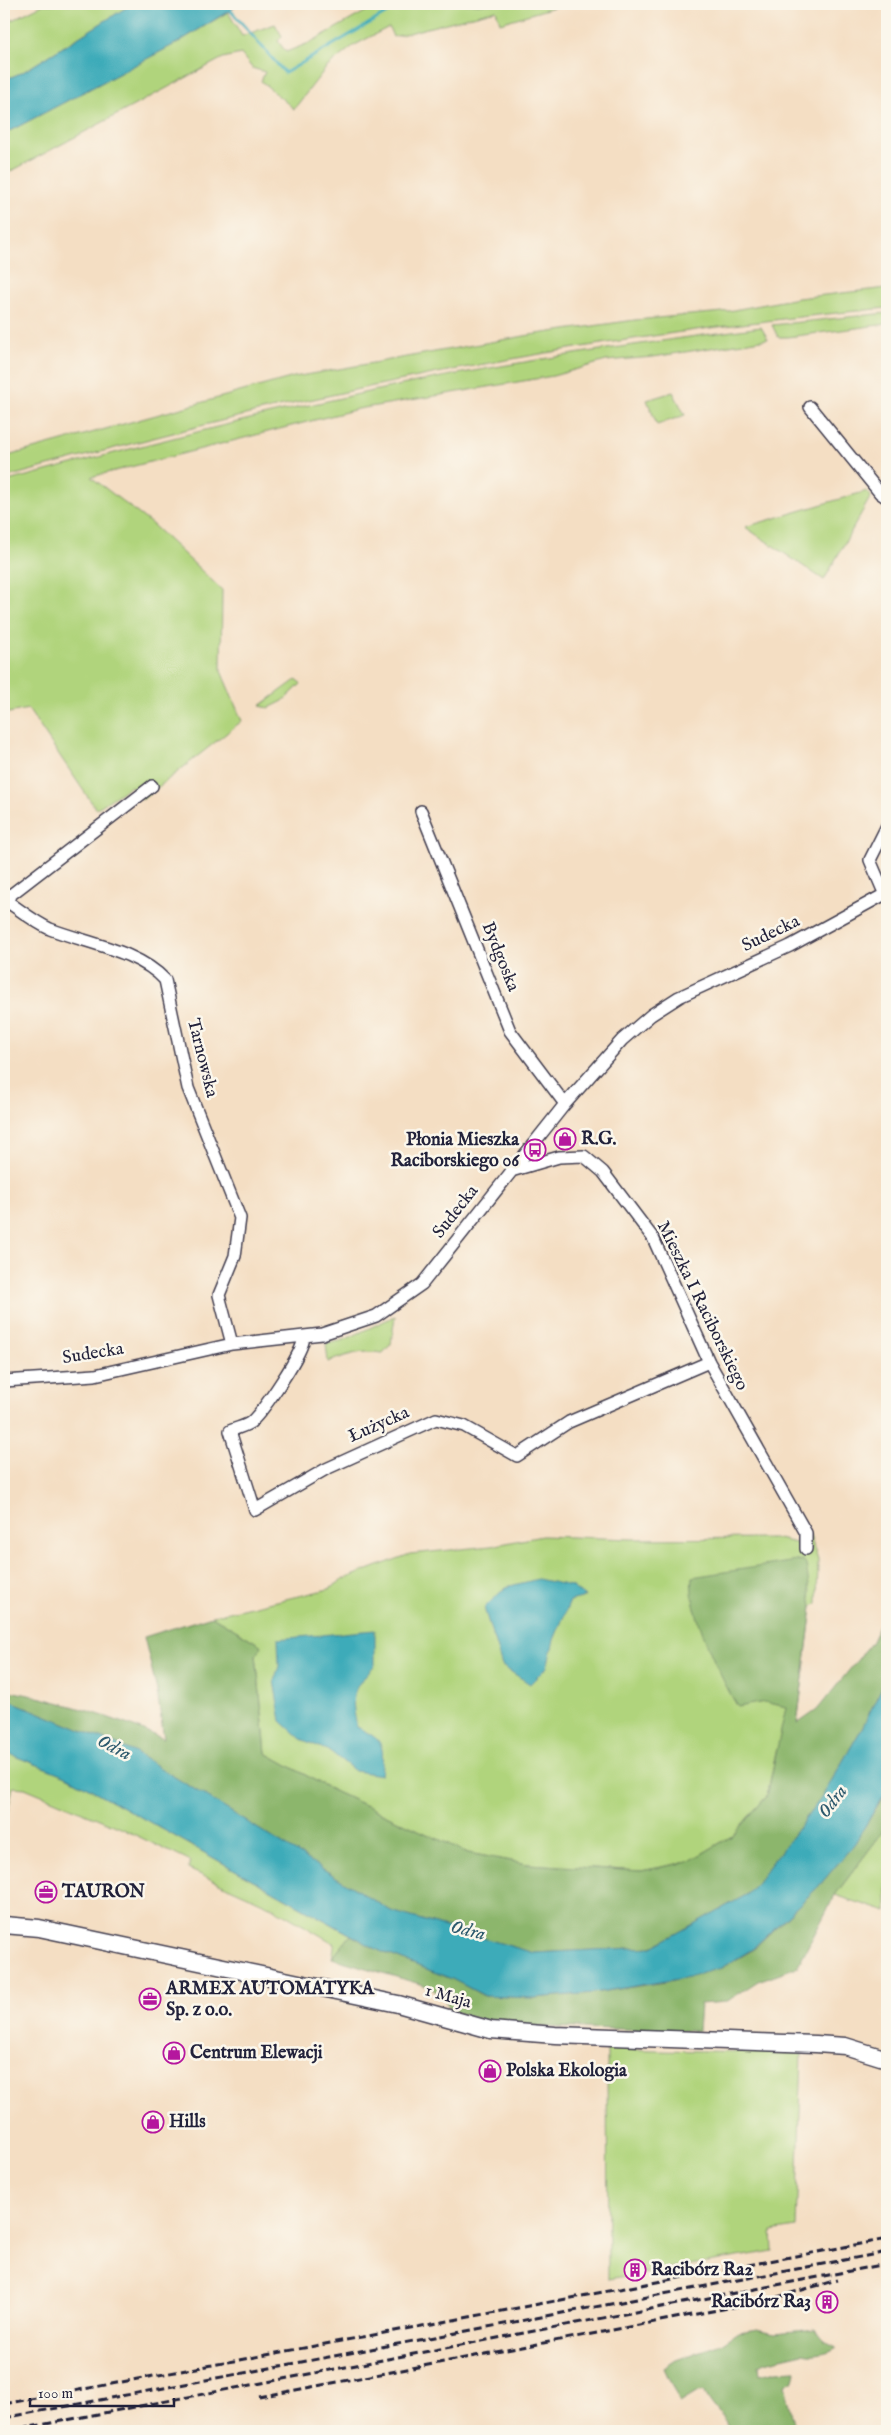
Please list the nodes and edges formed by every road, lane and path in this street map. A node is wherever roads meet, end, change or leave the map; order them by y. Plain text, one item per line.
1 (810, 407) dead end
2 (887, 498) edge
3 (152, 786) dead end
4 (421, 812) dead end
5 (887, 826) edge
6 (886, 894) edge
7 (4, 900) edge
8 (565, 1104) junction
9 (511, 1171) junction
10 (304, 1337) junction
11 (232, 1344) junction
12 (708, 1362) junction
13 (4, 1381) edge
14 (806, 1549) dead end
15 (4, 1925) edge
16 (887, 2059) edge

1 - 2 street
3 - 7 street
4 - 8 street, Bydgoska
5 - 6 street
6 - 8 street, Sudecka
7 - 11 street, Tarnowska
8 - 9 street, Sudecka
9 - 10 street, Sudecka
9 - 12 street, Mieszka I Raciborskiego
10 - 11 street, Sudecka
10 - 12 street, Łużycka
11 - 13 street, Sudecka
12 - 14 street, Mieszka I Raciborskiego
15 - 16 street, 1 Maja

